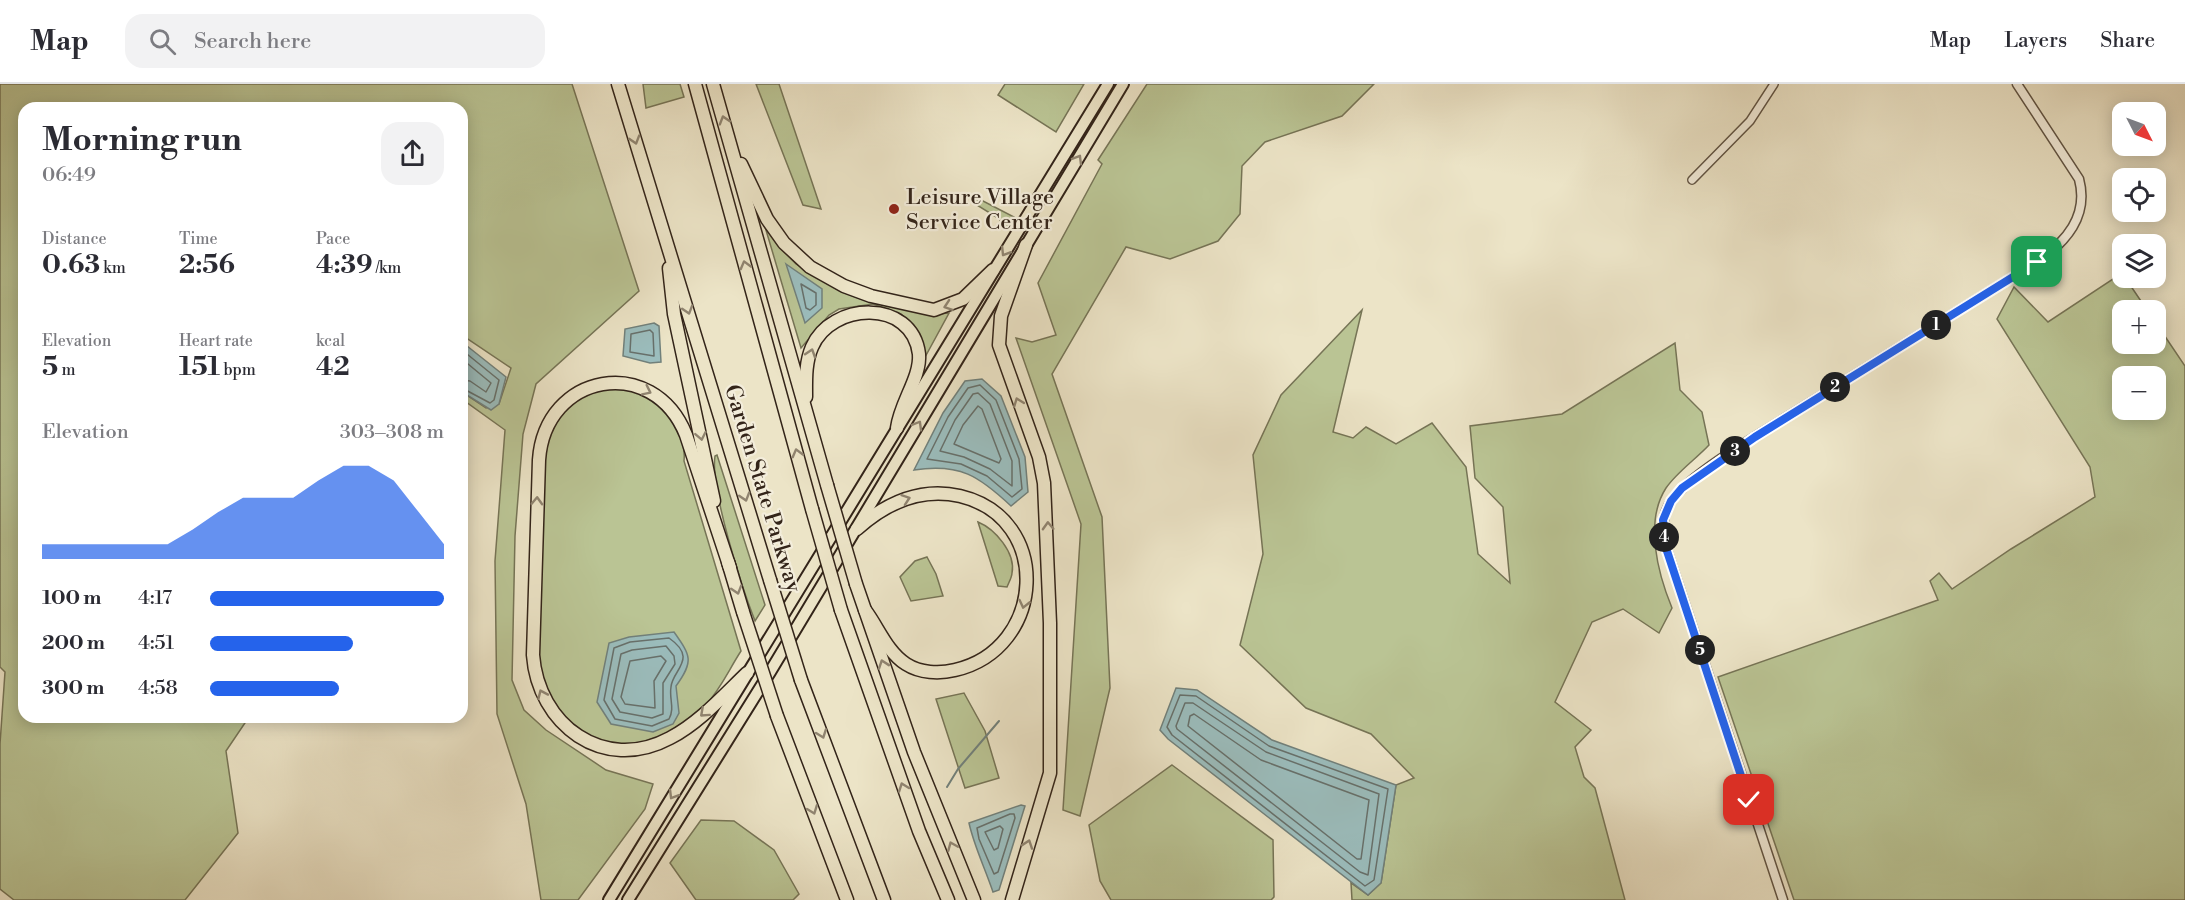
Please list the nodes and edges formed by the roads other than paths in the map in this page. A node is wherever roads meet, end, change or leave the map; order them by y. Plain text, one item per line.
1 (618, 84) edge
2 (695, 84) edge
3 (712, 84) edge
4 (1108, 84) edge
5 (1123, 84) edge
6 (1774, 84) edge
7 (2017, 84) edge
8 (735, 157) junction
9 (1692, 180) dead end
10 (664, 234) junction
11 (1026, 245) junction
12 (993, 270) junction
13 (806, 411) junction
14 (897, 428) junction
15 (857, 529) junction
16 (730, 568) junction
17 (865, 610) junction
18 (747, 673) junction
19 (609, 900) edge
20 (628, 900) edge
21 (847, 900) edge
22 (884, 900) edge
23 (948, 900) edge
24 (974, 900) edge
25 (1012, 900) edge
26 (1783, 900) edge

1 -> 10 highway, Garden State Parkway
23 -> 2 highway, Garden State Parkway, bridge
8 -> 3 highway
4 -> 12 highway
11 -> 5 highway
6 - 9 street
7 - 26 street
12 -> 8 highway
8 - 13 highway
10 -> 16 highway
10 -> 22 highway, Garden State Parkway, bridge
15 -> 11 highway
25 -> 11 highway
12 - 14 highway
13 -> 14 highway
13 - 17 highway, bridge
14 - 18 highway
15 -> 17 highway
15 - 20 highway
18 -> 16 highway
16 -> 21 highway, bridge
24 -> 17 highway
18 -> 19 highway

